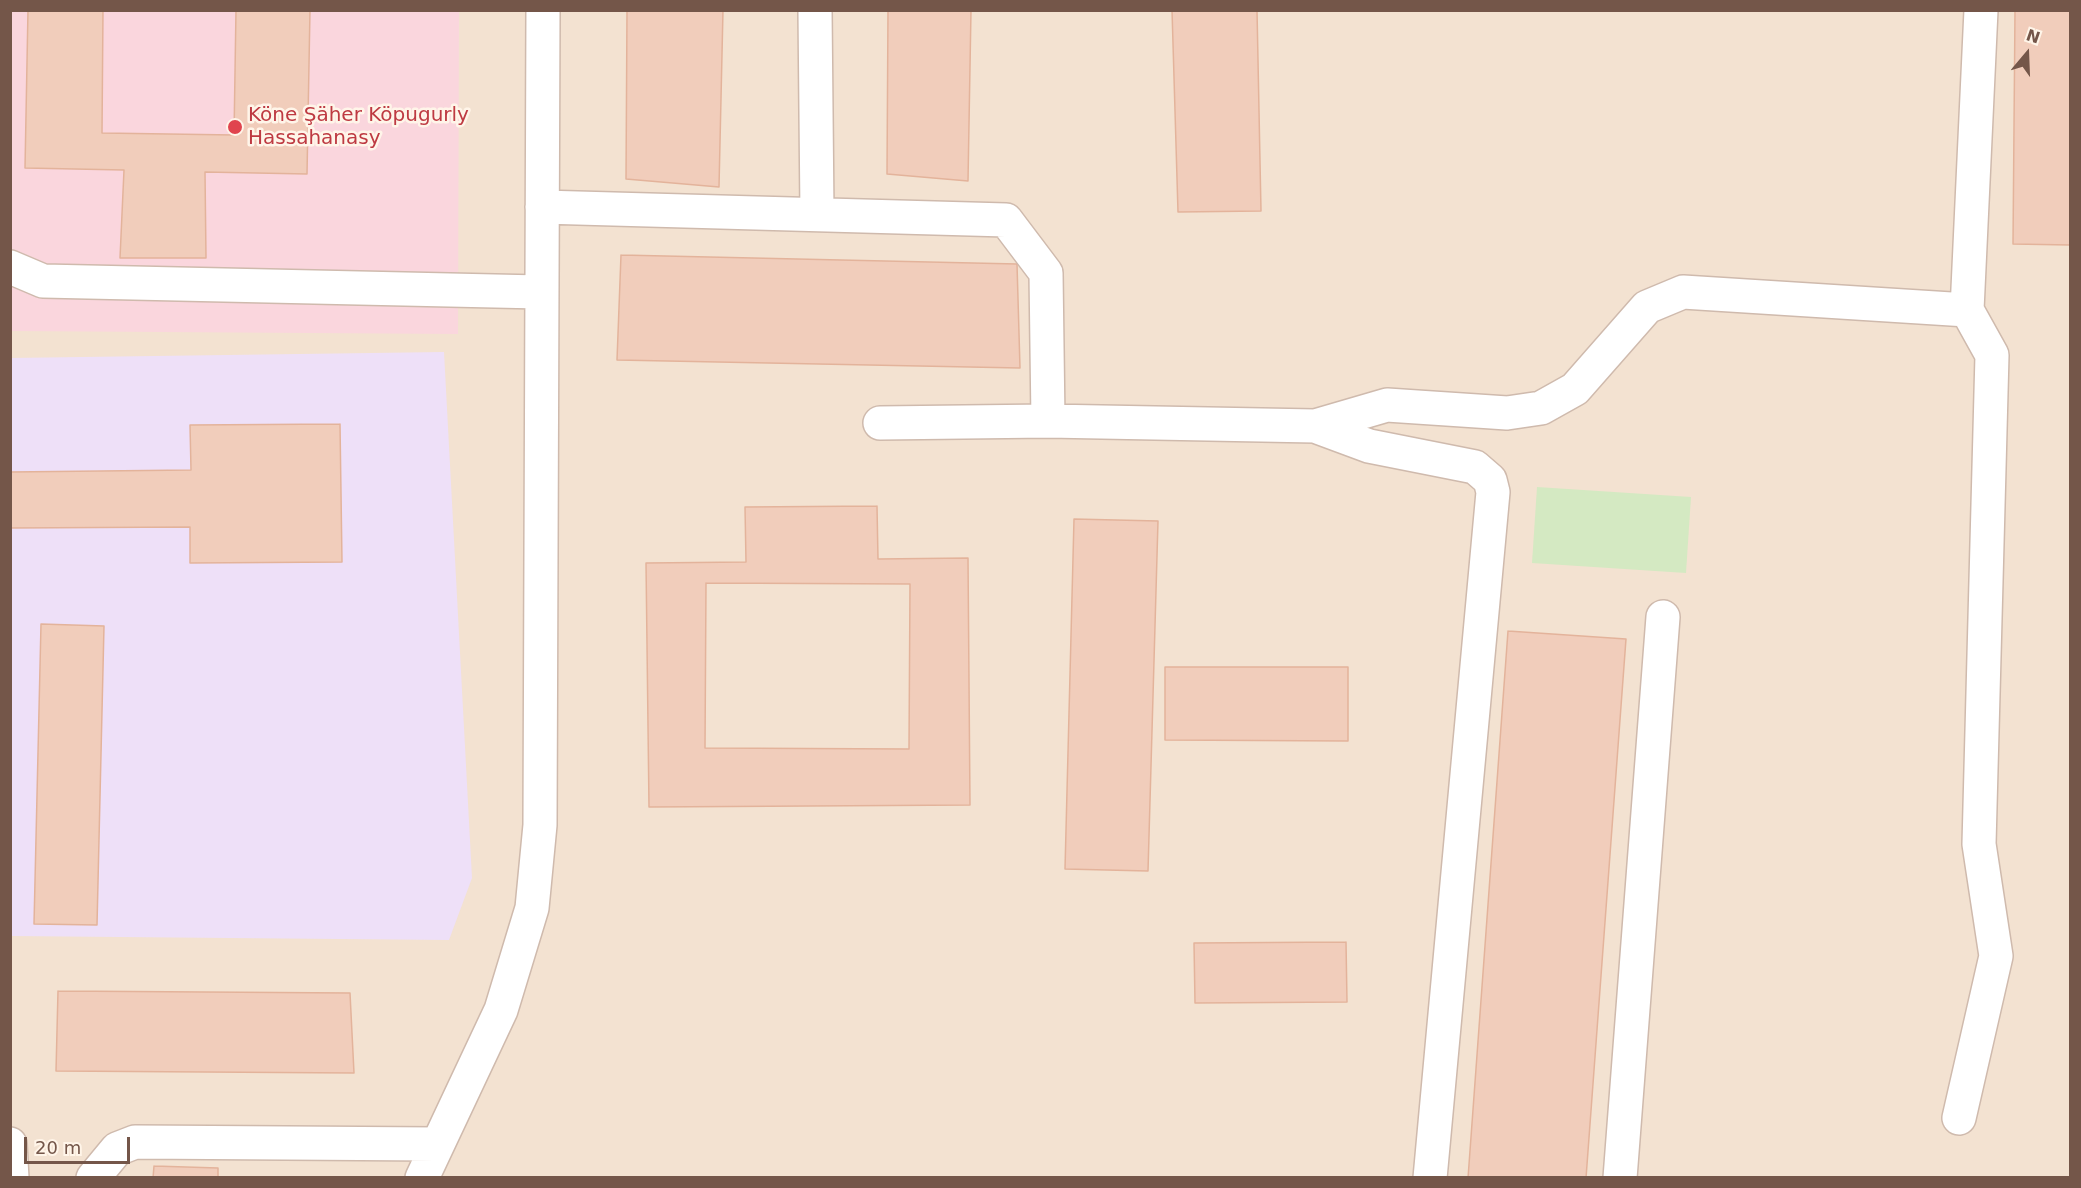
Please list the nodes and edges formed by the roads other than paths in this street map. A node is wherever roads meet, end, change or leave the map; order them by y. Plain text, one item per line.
1 (543, 10) edge
2 (815, 10) edge
3 (1982, 10) edge
4 (542, 207) junction
5 (817, 214) junction
6 (10, 267) edge
7 (540, 292) junction
8 (1967, 310) junction
9 (1048, 421) junction
10 (880, 423) dead end
11 (1315, 426) junction
12 (1663, 617) dead end
13 (1959, 1118) dead end
14 (10, 1143) edge
15 (436, 1144) junction
16 (12, 1178) edge
17 (93, 1178) edge
18 (422, 1178) edge
19 (1430, 1178) edge
20 (1620, 1178) edge

1 - 4 street
2 - 5 street
3 - 8 street
4 - 5 street
4 - 7 street
5 - 9 street
6 - 7 street
7 - 15 street
8 - 11 street
8 - 13 street
9 - 10 street
9 - 11 street
11 - 19 street
12 - 20 street
14 - 16 street
15 - 17 street
15 - 18 street

